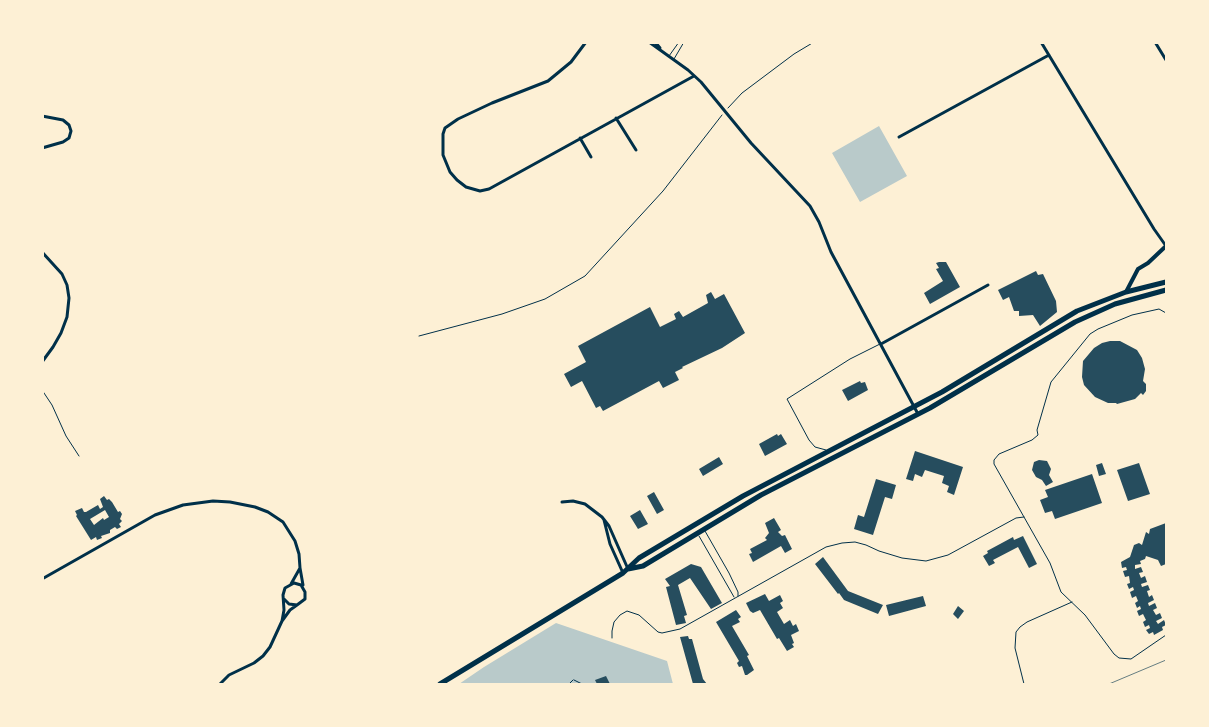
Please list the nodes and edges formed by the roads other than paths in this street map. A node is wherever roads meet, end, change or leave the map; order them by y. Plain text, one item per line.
1 (586, 42) edge
2 (649, 42) edge
3 (655, 42) edge
4 (679, 42) edge
5 (684, 42) edge
6 (1041, 42) edge
7 (1155, 42) edge
8 (667, 55) junction
9 (1049, 55) junction
10 (673, 59) junction
11 (1166, 60) edge
12 (694, 76) junction
13 (42, 116) edge
14 (616, 118) junction
15 (899, 137) dead end
16 (580, 138) junction
17 (42, 148) edge
18 (636, 150) dead end
19 (591, 157) dead end
20 (1166, 246) edge
21 (42, 252) edge
22 (1166, 282) edge
23 (988, 285) dead end
24 (1166, 290) edge
25 (1126, 292) junction
26 (1166, 313) edge
27 (881, 344) junction
28 (42, 362) edge
29 (42, 390) edge
30 (914, 406) junction
31 (918, 414) junction
32 (829, 450) junction
33 (79, 456) dead end
34 (562, 502) dead end
35 (1024, 517) junction
36 (704, 529) junction
37 (697, 533) junction
38 (300, 568) junction
39 (626, 571) junction
40 (42, 579) edge
41 (291, 584) junction
42 (304, 588) junction
43 (738, 597) junction
44 (284, 598) junction
45 (735, 598) junction
46 (1073, 602) junction
47 (297, 605) junction
48 (282, 621) junction
49 (1166, 635) edge
50 (612, 638) dead end
51 (220, 684) edge
52 (440, 684) edge
53 (1024, 684) edge

1 - 16 street
2 - 8 street
3 - 8 street
4 - 8 lane
5 - 10 lane
6 - 9 street
7 - 11 street
8 - 10 street
9 - 15 street
9 - 20 street
10 - 12 street
12 - 14 street
12 - 27 street
13 - 17 street
14 - 16 street
14 - 18 street
16 - 19 street
20 - 25 street
21 - 28 street
22 - 25 highway
23 - 27 street
24 - 31 highway
25 - 30 highway
26 - 35 lane
27 - 30 street
27 - 32 lane
29 - 33 lane
30 - 31 street
30 - 32 highway
31 - 36 highway
32 - 39 highway
34 - 39 street
35 - 43 lane
35 - 46 lane
36 - 37 highway
36 - 43 lane
37 - 39 highway
37 - 45 lane
38 - 40 street
38 - 41 street
38 - 42 street
39 - 52 highway
41 - 42 street
41 - 44 street
42 - 47 street
43 - 45 lane
44 - 47 street
44 - 48 street
45 - 50 lane
46 - 49 lane
46 - 53 lane
47 - 48 street
48 - 51 street

